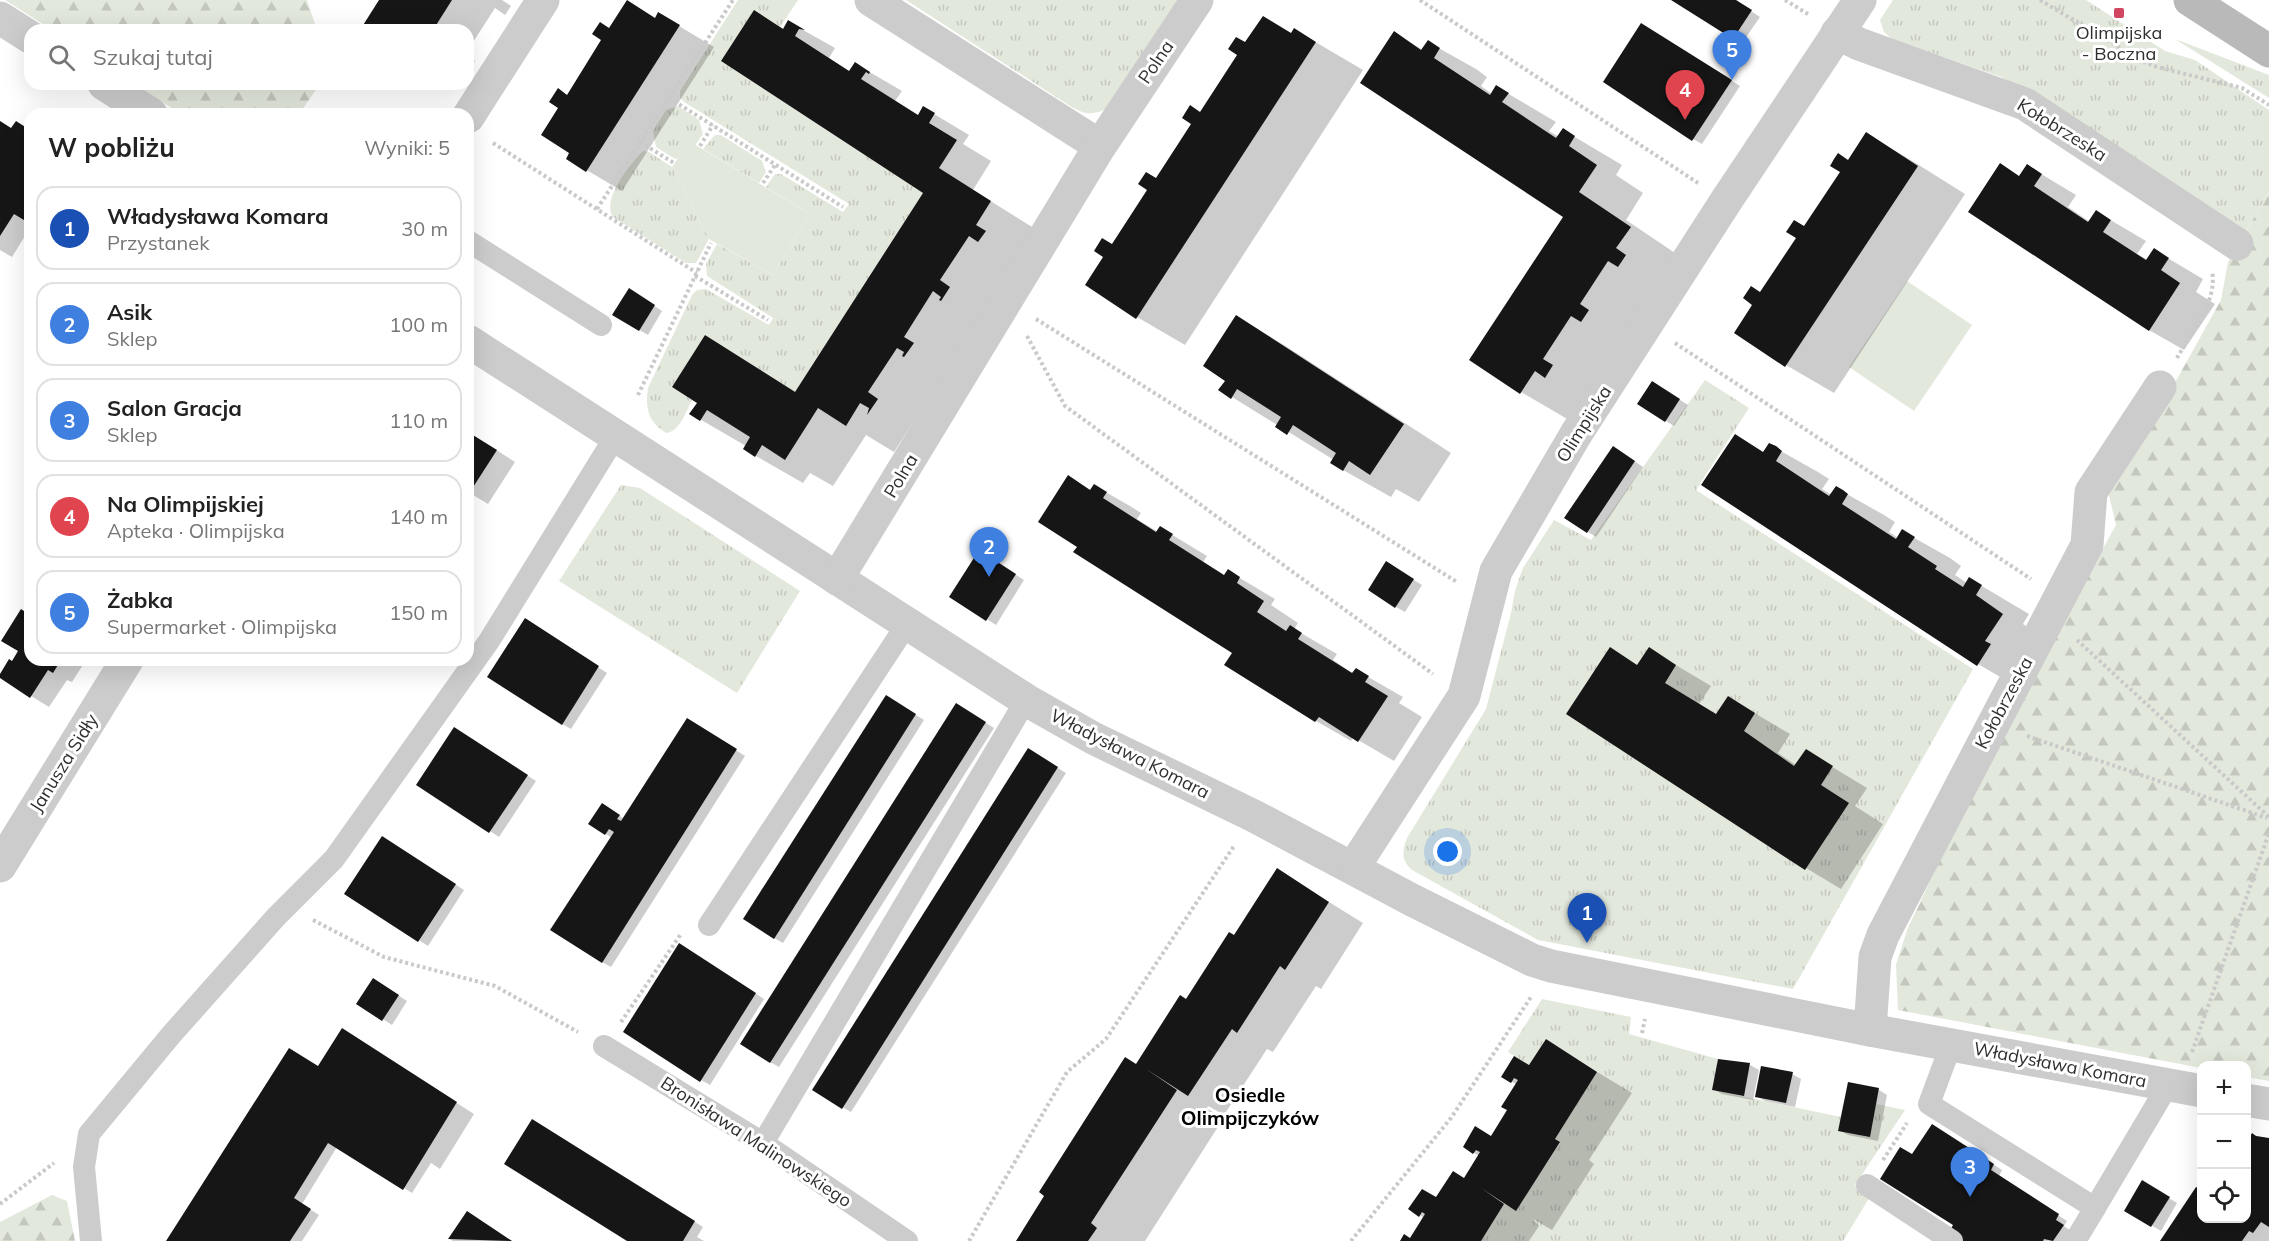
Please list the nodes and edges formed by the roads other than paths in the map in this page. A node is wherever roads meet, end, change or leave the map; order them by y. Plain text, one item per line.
1 (543, 0) edge
2 (871, 0) edge
3 (1197, 0) edge
4 (1860, 0) edge
5 (2190, 0) edge
6 (0, 18) edge
7 (24, 33) edge
8 (1837, 33) junction
9 (2269, 51) edge
10 (113, 90) edge
11 (142, 108) edge
12 (474, 108) edge
13 (1100, 146) junction
14 (2237, 244) dead end
15 (474, 245) edge
16 (601, 325) dead end
17 (474, 344) edge
18 (2160, 387) road end
19 (615, 437) junction
20 (837, 579) junction
21 (907, 624) junction
22 (474, 662) edge
23 (123, 666) edge
24 (471, 666) edge
25 (1026, 699) junction
26 (0, 866) edge
27 (1353, 868) junction
28 (709, 925) road end
29 (1870, 1030) junction
30 (1951, 1045) junction
31 (604, 1046) road end
32 (2168, 1085) junction
33 (2197, 1090) edge
34 (2251, 1101) edge
35 (2269, 1104) edge
36 (763, 1143) junction
37 (1867, 1185) road end
38 (2095, 1208) junction
39 (91, 1241) edge
40 (907, 1241) edge
41 (1952, 1241) edge
42 (2075, 1241) edge

1 - 12 street
2 - 13 street
3 - 13 street, Polna
4 - 8 street, Olimpijska
5 - 9 main road
6 - 7 street
8 - 14 street, Kołobrzeska
8 - 27 street, Olimpijska
10 - 11 street
13 - 20 street, Polna
15 - 16 lane
17 - 19 street
18 - 29 street, Kołobrzeska
19 - 20 street
19 - 22 lane
20 - 21 street, Władysława Komara
21 - 25 street, Władysława Komara
21 - 28 lane
23 - 26 street, Janusza Sidły
24 - 39 lane
25 - 27 street, Władysława Komara
25 - 36 lane
27 - 29 street, Władysława Komara
29 - 30 street, Władysława Komara
30 - 32 street, Władysława Komara
30 - 38 lane
31 - 36 lane, Bronisława Malinowskiego
32 - 33 street, Władysława Komara
32 - 38 lane
34 - 35 street
36 - 40 lane, Bronisława Malinowskiego
37 - 41 lane
38 - 42 lane

